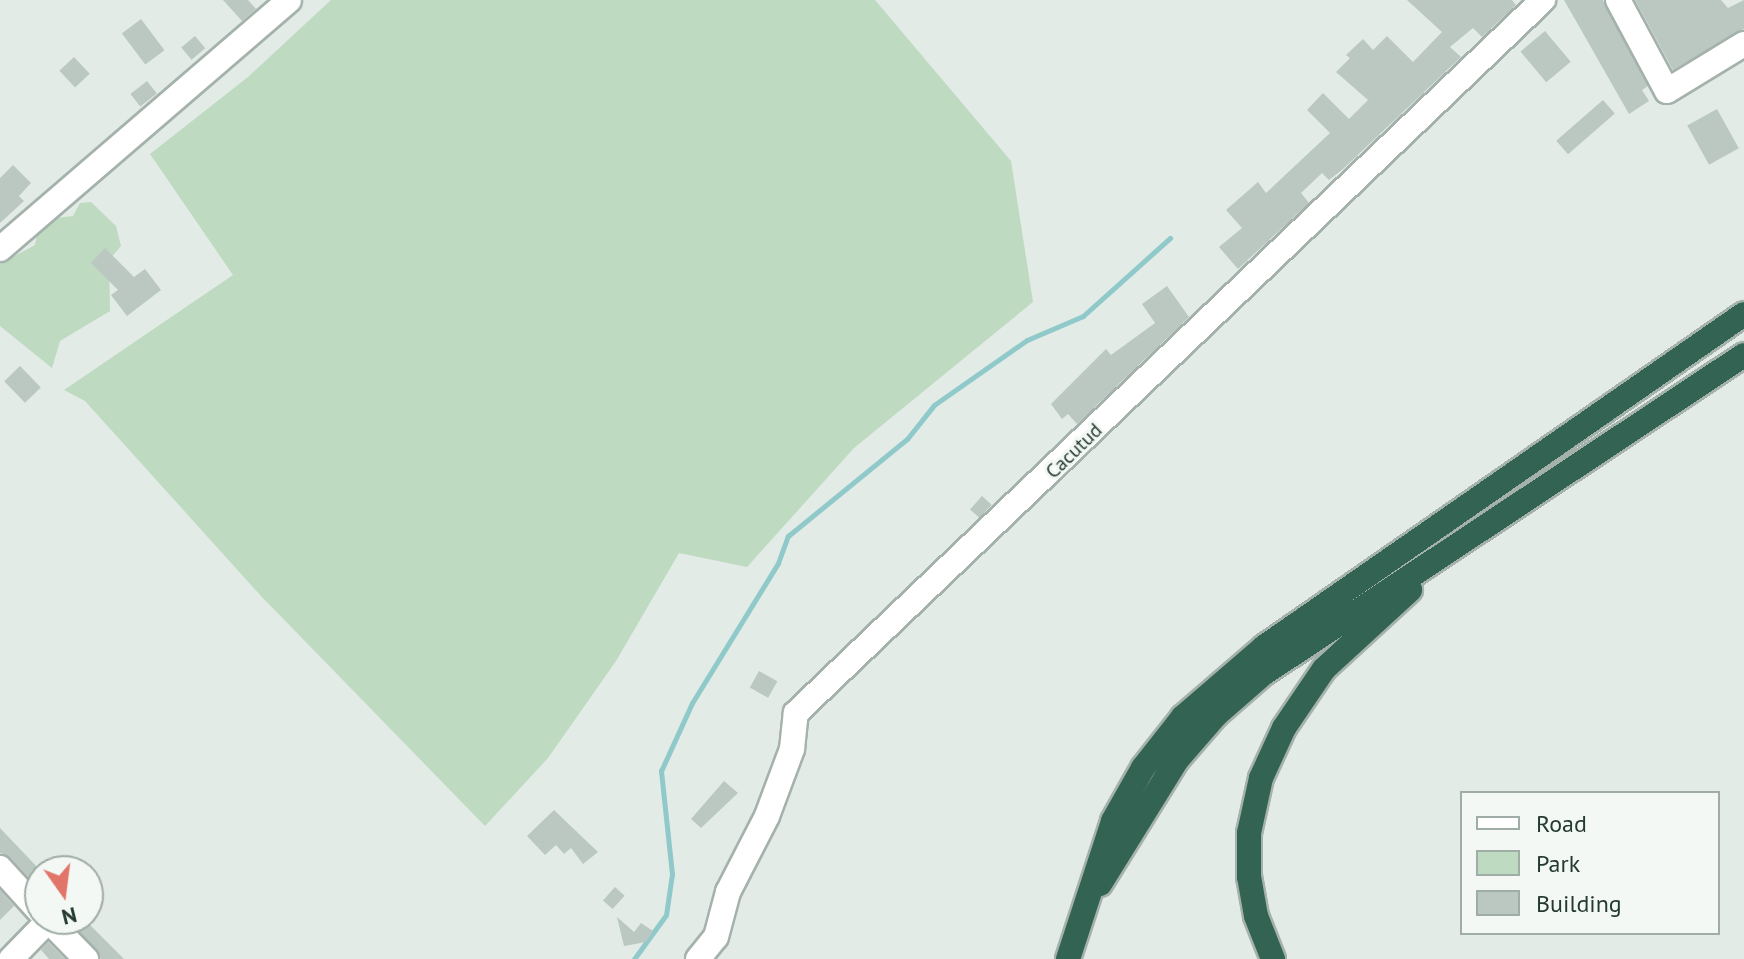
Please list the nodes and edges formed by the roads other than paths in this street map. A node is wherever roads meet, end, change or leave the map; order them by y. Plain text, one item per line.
1 (289, 0) edge
2 (1543, 0) edge
3 (1618, 0) edge
4 (1744, 44) edge
5 (0, 249) edge
6 (1744, 314) edge
7 (1744, 355) edge
8 (1562, 476) junction
9 (2, 874) edge
10 (24, 896) edge
11 (1078, 920) junction
12 (30, 935) edge
13 (63, 935) edge
14 (11, 959) edge
15 (86, 959) edge
16 (698, 959) edge
17 (1068, 959) edge
18 (1273, 959) edge

1 - 5 street
2 - 16 street, Cacutud
3 - 4 street
6 - 11 highway
7 - 8 highway
8 - 11 highway
8 - 18 highway
9 - 10 street
11 - 17 highway
12 - 14 street
13 - 15 street

